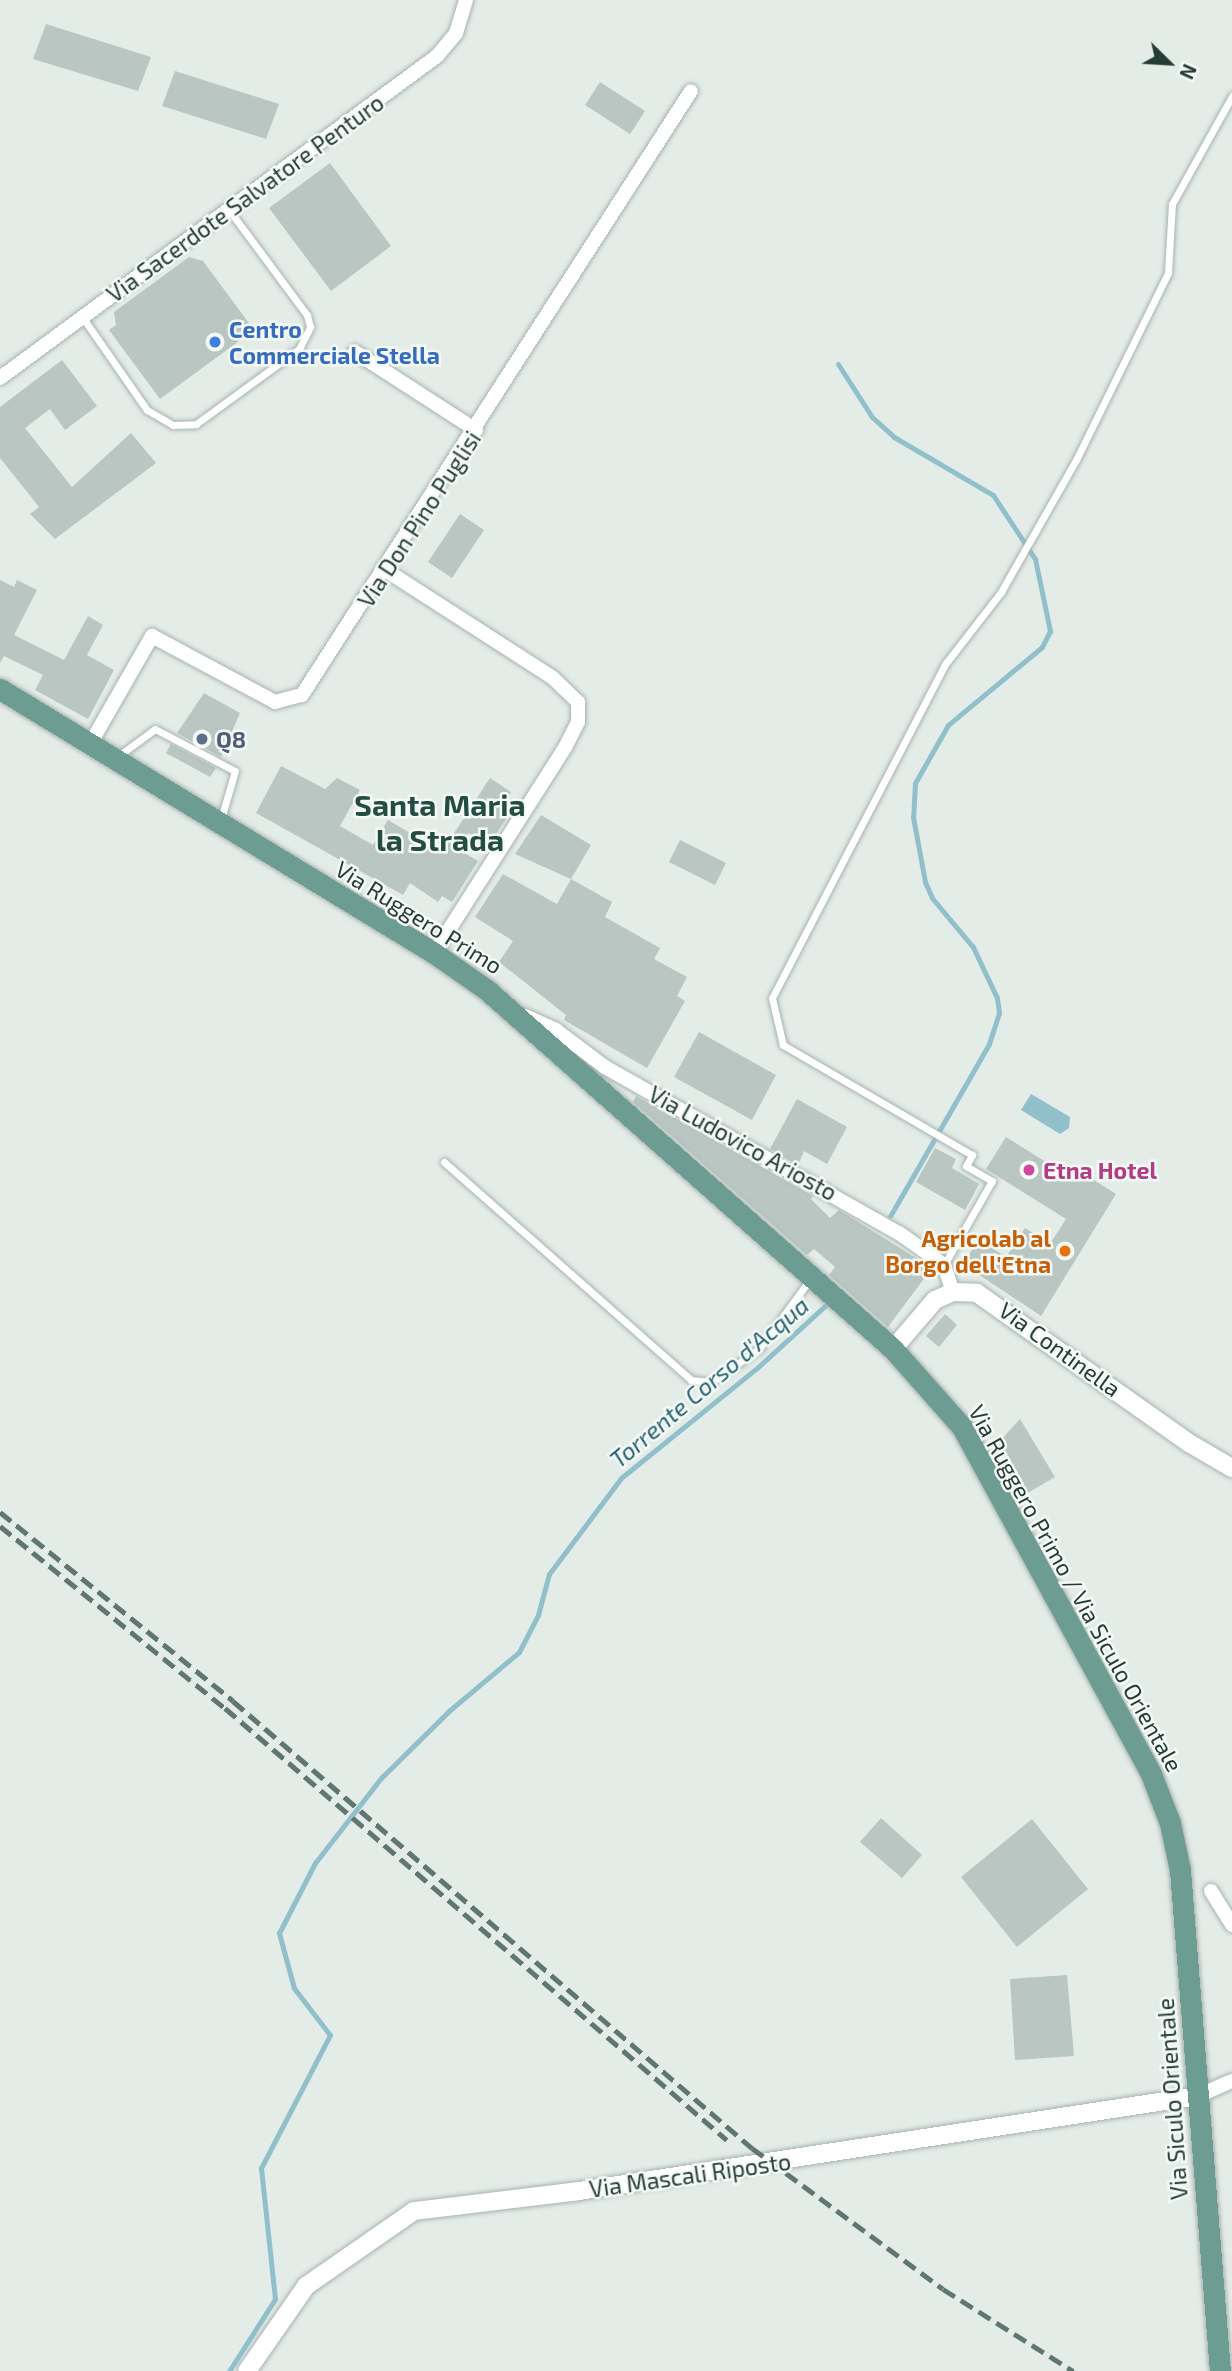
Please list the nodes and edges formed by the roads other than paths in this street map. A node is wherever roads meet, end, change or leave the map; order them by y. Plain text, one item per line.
1 (466, 0) edge
2 (691, 91) dead end
3 (1232, 96) edge
4 (228, 210) junction
5 (83, 318) junction
6 (355, 352) dead end
7 (0, 378) edge
8 (475, 430) junction
9 (387, 571) junction
10 (0, 689) edge
11 (89, 746) junction
12 (112, 761) junction
13 (219, 826) junction
14 (434, 953) junction
15 (514, 1011) junction
16 (443, 1162) dead end
17 (944, 1265) junction
18 (811, 1277) junction
19 (953, 1292) junction
20 (834, 1297) joint
21 (892, 1349) junction
22 (1232, 1468) edge
23 (1170, 1823) joint
24 (1211, 1891) dead end
25 (1232, 1925) edge
26 (1232, 2081) edge
27 (1198, 2096) junction
28 (247, 2371) edge
29 (1220, 2371) edge

1 - 4 street, Via Sacerdote Salvatore Penturo
2 - 8 street, Via Don Pino Puglisi
3 - 17 lane
4 - 5 street, Via Sacerdote Salvatore Penturo
4 - 5 lane
5 - 7 street, Via Sacerdote Salvatore Penturo
6 - 8 street
8 - 9 street, Via Don Pino Puglisi
9 - 11 street, Via Don Pino Puglisi
9 - 14 street
10 - 11 main road, Via Ruggero Primo
11 - 12 main road, Via Ruggero Primo
12 - 13 main road, Via Ruggero Primo
12 - 13 lane
13 - 14 main road, Via Ruggero Primo
14 - 15 main road, Via Ruggero Primo
15 - 17 street, Via Ludovico Ariosto
15 - 18 main road, Via Ruggero Primo
16 - 18 lane
17 - 19 street
18 - 20 main road, Via Ruggero Primo
19 - 21 street
19 - 22 street, Via Continella
20 - 21 main road, Via Ruggero Primo / Via Siculo Orientale
21 - 23 main road, Via Ruggero Primo / Via Siculo Orientale
23 - 27 main road, Via Siculo Orientale
24 - 25 street
26 - 27 street
27 - 28 street, Via Mascali Riposto
27 - 29 main road, Via Siculo Orientale

